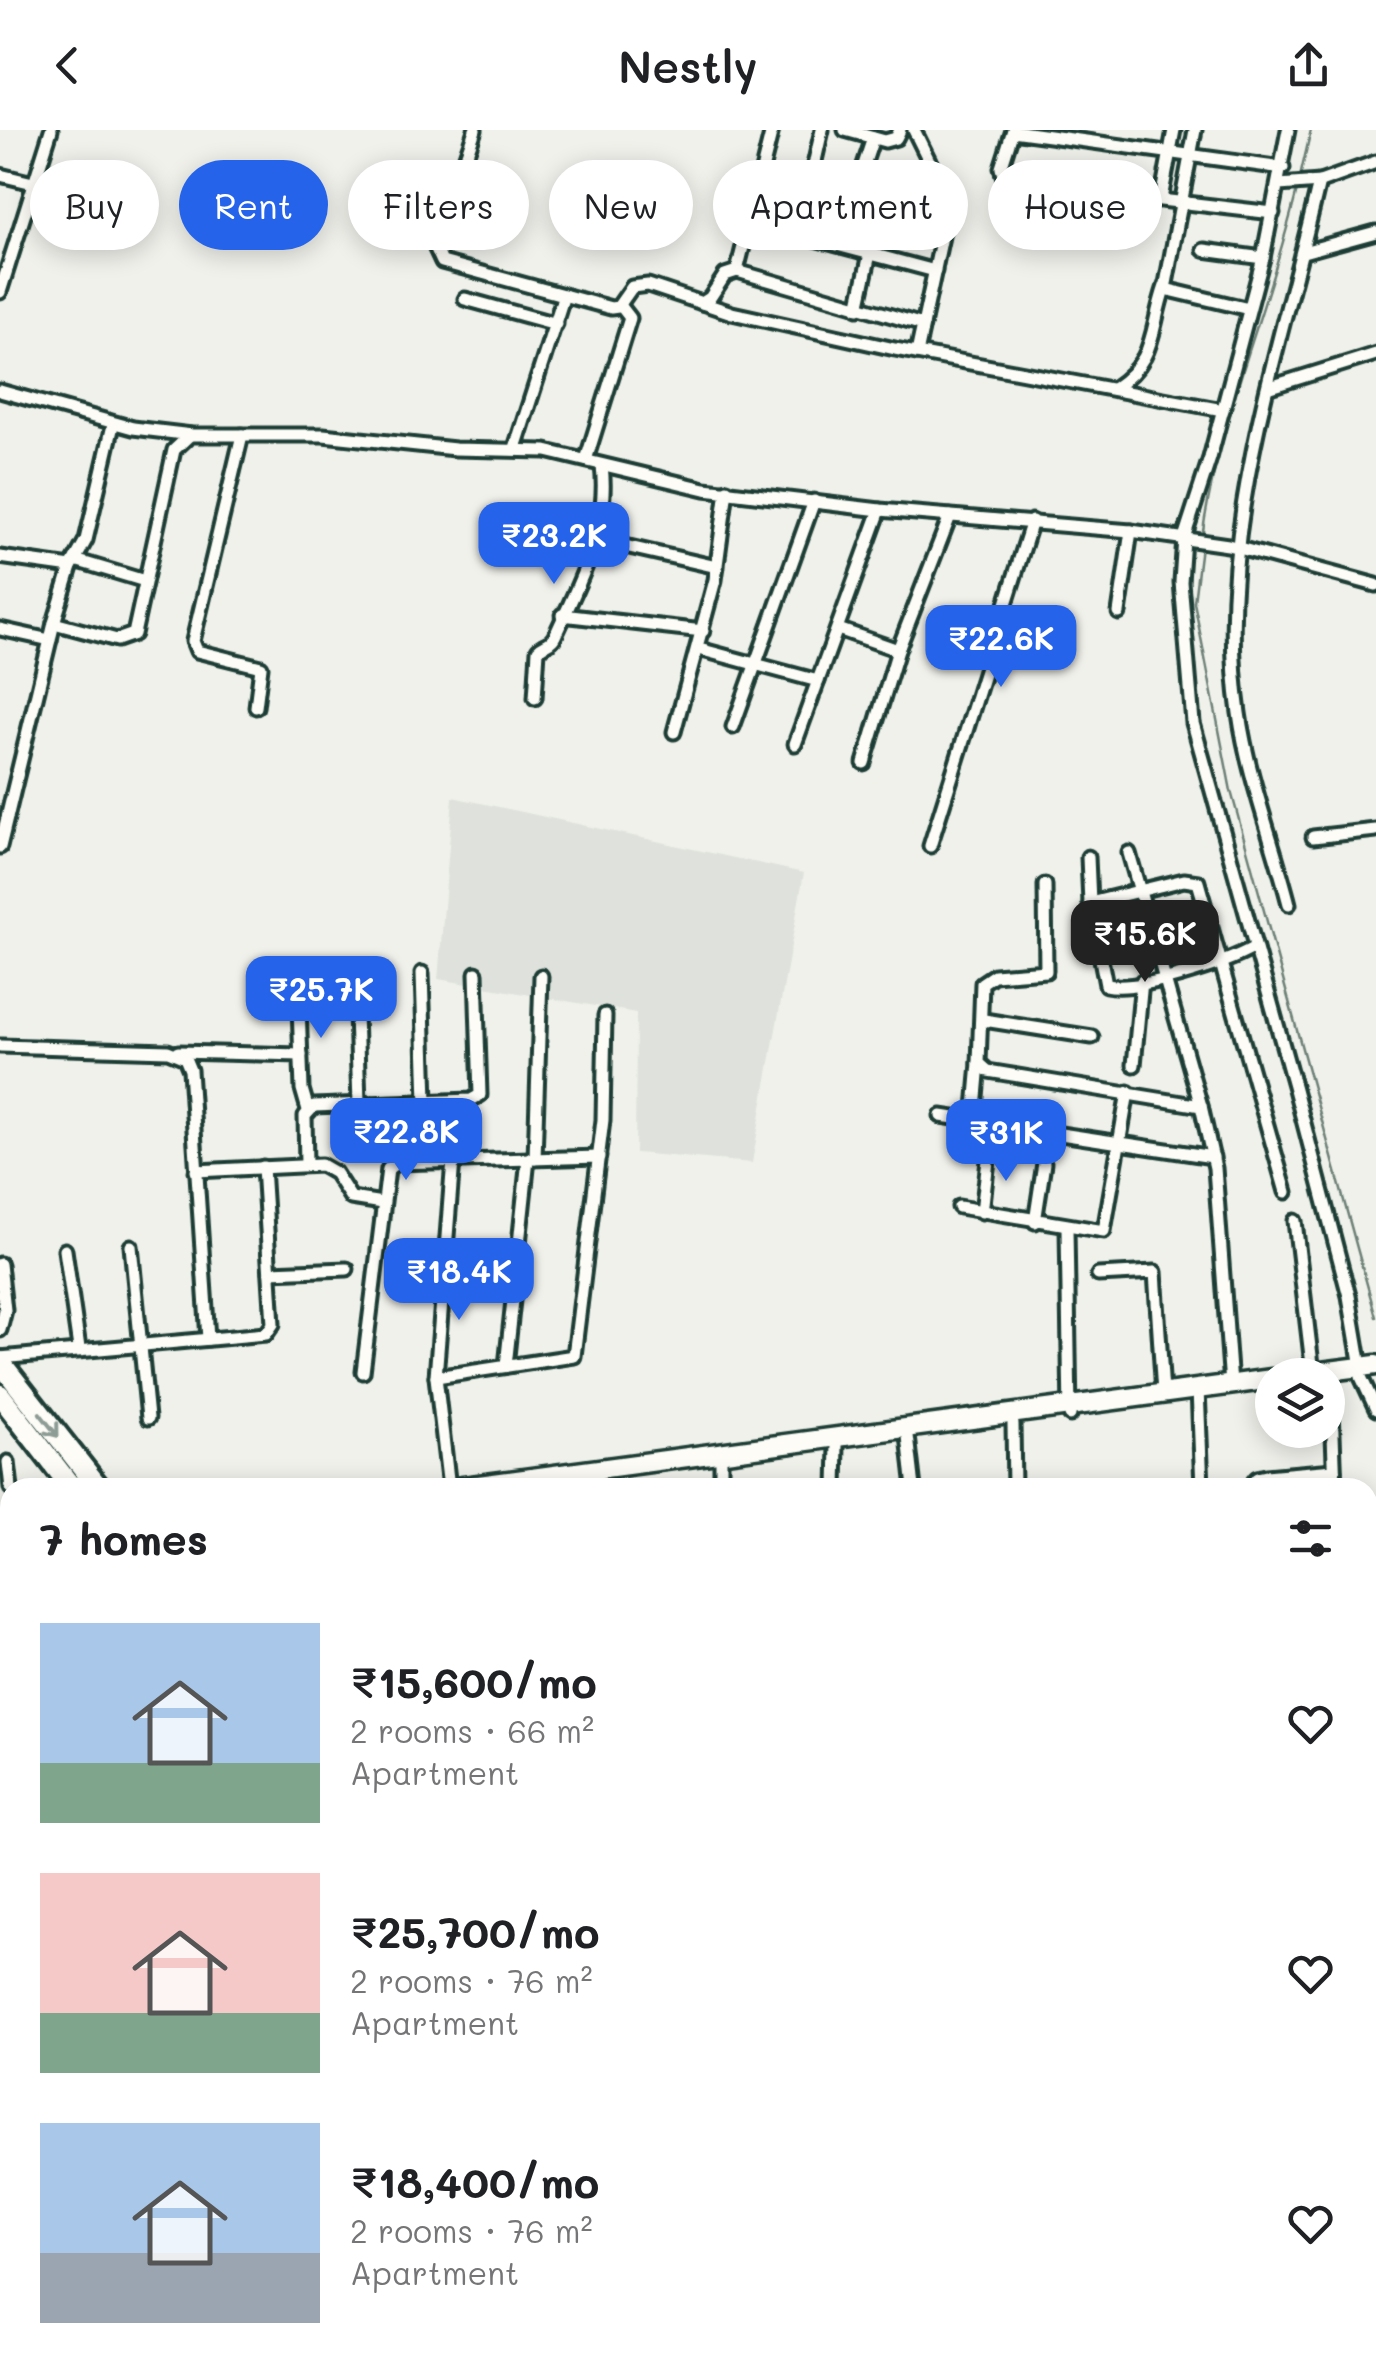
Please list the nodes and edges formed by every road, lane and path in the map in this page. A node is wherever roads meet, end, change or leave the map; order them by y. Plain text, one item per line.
1 (51, 130) edge
2 (475, 130) edge
3 (772, 130) edge
4 (822, 130) edge
5 (845, 130) edge
6 (900, 130) edge
7 (914, 130) edge
8 (1013, 130) edge
9 (1174, 130) edge
10 (1195, 130) edge
11 (1288, 130) edge
12 (873, 138) junction
13 (1170, 152) junction
14 (1193, 156) junction
15 (41, 160) edge
16 (764, 160) edge
17 (815, 160) edge
18 (866, 160) edge
19 (1004, 160) edge
20 (1376, 162) edge
21 (1282, 168) junction
22 (0, 174) edge
23 (30, 183) edge
24 (1315, 183) junction
25 (1284, 185) junction
26 (30, 194) edge
27 (1162, 194) edge
28 (1162, 199) edge
29 (1181, 202) junction
30 (1273, 213) junction
31 (1376, 232) edge
32 (742, 250) edge
33 (853, 250) edge
34 (869, 250) edge
35 (1204, 250) dead end
36 (1303, 252) junction
37 (868, 254) junction
38 (1262, 258) junction
39 (738, 271) junction
40 (936, 271) junction
41 (1164, 286) junction
42 (0, 292) edge
43 (564, 295) junction
44 (464, 300) dead end
45 (702, 303) junction
46 (620, 305) junction
47 (858, 308) junction
48 (1249, 310) junction
49 (556, 324) junction
50 (923, 326) junction
51 (917, 353) junction
52 (1376, 354) edge
53 (1270, 387) junction
54 (1113, 389) junction
55 (0, 391) edge
56 (1222, 410) junction
57 (113, 424) junction
58 (190, 435) junction
59 (242, 435) junction
60 (515, 448) junction
61 (586, 460) junction
62 (602, 466) junction
63 (728, 490) junction
64 (814, 501) junction
65 (880, 510) junction
66 (950, 516) junction
67 (1032, 521) junction
68 (1131, 530) junction
69 (594, 539) junction
70 (1188, 539) junction
71 (1232, 546) junction
72 (0, 557) edge
73 (73, 564) junction
74 (717, 567) junction
75 (145, 581) junction
76 (1376, 585) edge
77 (1120, 613) dead end
78 (562, 615) junction
79 (54, 624) junction
80 (838, 629) junction
81 (0, 630) edge
82 (702, 631) junction
83 (50, 640) junction
84 (699, 649) junction
85 (898, 650) junction
86 (756, 663) junction
87 (818, 681) junction
88 (535, 698) dead end
89 (256, 707) dead end
90 (733, 727) dead end
91 (674, 732) dead end
92 (795, 744) dead end
93 (864, 763) dead end
94 (1376, 830) edge
95 (1313, 837) dead end
96 (1, 840) edge
97 (930, 846) dead end
98 (1129, 853) dead end
99 (1088, 858) dead end
100 (1045, 885) dead end
101 (1141, 892) junction
102 (1090, 904) junction
103 (1290, 904) dead end
104 (1255, 947) junction
105 (1220, 963) junction
106 (476, 973) dead end
107 (422, 974) dead end
108 (541, 976) dead end
109 (1164, 977) junction
110 (298, 979) dead end
111 (1142, 981) junction
112 (354, 983) dead end
113 (604, 1016) dead end
114 (984, 1020) junction
115 (1092, 1037) dead end
116 (0, 1046) edge
117 (178, 1052) junction
118 (301, 1055) junction
119 (979, 1063) junction
120 (1134, 1066) dead end
121 (1128, 1092) junction
122 (426, 1102) junction
123 (359, 1103) junction
124 (1201, 1106) junction
125 (308, 1110) junction
126 (942, 1116) dead end
127 (974, 1120) junction
128 (1119, 1142) junction
129 (989, 1152) dead end
130 (599, 1157) junction
131 (1213, 1157) junction
132 (531, 1159) junction
133 (453, 1160) junction
134 (1044, 1163) dead end
135 (306, 1164) junction
136 (263, 1167) junction
137 (196, 1171) junction
138 (1286, 1192) dead end
139 (382, 1203) junction
140 (959, 1207) dead end
141 (982, 1212) junction
142 (1295, 1221) dead end
143 (1035, 1222) junction
144 (1067, 1228) junction
145 (132, 1246) dead end
146 (65, 1250) dead end
147 (0, 1264) edge
148 (347, 1270) dead end
149 (270, 1272) junction
150 (1098, 1275) dead end
151 (0, 1330) edge
152 (208, 1338) junction
153 (140, 1344) junction
154 (78, 1348) junction
155 (1314, 1358) edge
156 (0, 1360) edge
157 (506, 1366) junction
158 (1370, 1371) edge
159 (363, 1372) dead end
160 (1345, 1374) edge
161 (436, 1378) junction
162 (1255, 1381) edge
163 (1231, 1385) junction
164 (1255, 1391) edge
165 (1163, 1392) junction
166 (0, 1394) edge
167 (1198, 1394) junction
168 (1376, 1409) edge
169 (1070, 1410) junction
170 (148, 1418) dead end
171 (1013, 1424) junction
172 (908, 1436) junction
173 (837, 1445) junction
174 (1330, 1448) edge
175 (8, 1462) dead end
176 (721, 1462) junction
177 (1334, 1470) junction
178 (10, 1478) edge
179 (64, 1478) edge
180 (91, 1478) edge
181 (451, 1478) edge
182 (531, 1478) edge
183 (627, 1478) edge
184 (721, 1478) edge
185 (836, 1478) edge
186 (913, 1478) edge
187 (1014, 1478) edge
188 (1202, 1478) edge
189 (1256, 1478) edge
190 (1334, 1478) edge

1 - 15 street
2 - 43 street
3 - 16 street
4 - 17 street
5 - 12 street
6 - 12 street
7 - 40 street
8 - 13 street
8 - 19 street
9 - 13 street
10 - 14 street
11 - 21 street
12 - 18 street
13 - 14 street
13 - 27 street
14 - 21 street
14 - 29 street
20 - 24 street
21 - 25 street
22 - 23 street
24 - 25 street
24 - 36 street
25 - 30 street
26 - 42 street
28 - 29 street
29 - 30 street
29 - 41 street
30 - 38 street
31 - 36 street
32 - 39 street
33 - 37 street
34 - 37 street
35 - 38 street
36 - 53 street
37 - 40 street
37 - 47 street
38 - 48 street
39 - 45 street
39 - 47 street
40 - 50 street
41 - 48 street
41 - 54 street
43 - 46 street
43 - 49 street
44 - 49 street
45 - 46 street
45 - 51 street
46 - 61 street
47 - 50 street
48 - 56 street
49 - 60 street
50 - 51 street
51 - 54 street
52 - 53 street
53 - 71 street
54 - 56 street
55 - 57 street
56 - 70 street
57 - 58 street
57 - 73 street
58 - 59 street
58 - 75 street
59 - 60 street
59 - 89 street
60 - 61 street
61 - 62 street
62 - 63 street
62 - 69 street
63 - 64 street
63 - 74 street
64 - 65 street
64 - 86 street
65 - 66 street
65 - 80 street
66 - 67 street
66 - 85 street
67 - 68 street
67 - 97 street
68 - 70 street
68 - 77 street
69 - 74 street
69 - 78 street
70 - 71 street
70 - 104 street
71 - 76 street
71 - 103 street
72 - 73 street
73 - 75 street
73 - 79 street
74 - 82 street
75 - 79 street
78 - 82 street
78 - 88 street
79 - 83 street
80 - 85 street
80 - 87 street
81 - 83 street
82 - 84 street
83 - 96 street
84 - 86 street
84 - 91 street
85 - 93 street
86 - 87 street
86 - 90 street
87 - 92 street
94 - 95 street
98 - 101 street
99 - 102 street
100 - 114 street
101 - 102 street
101 - 105 street
101 - 109 street
102 - 111 street
104 - 105 street
104 - 158 street
105 - 109 street
105 - 138 street
106 - 122 street
107 - 122 street
108 - 132 street
109 - 111 street
109 - 124 street
110 - 118 street
111 - 120 street
112 - 123 street
113 - 130 street
114 - 115 street
114 - 119 street
116 - 117 street
117 - 118 street
117 - 137 street
118 - 125 street
119 - 121 street
119 - 127 street
121 - 124 street
121 - 128 street
122 - 123 street
123 - 125 street
124 - 131 street
125 - 135 street
126 - 127 street
127 - 128 street
128 - 131 street
128 - 144 street
129 - 141 street
130 - 132 street
130 - 157 street
131 - 163 street
132 - 133 street
132 - 157 street
133 - 139 street
133 - 161 street
134 - 143 street
135 - 136 street
135 - 139 street
136 - 137 street
136 - 149 street
137 - 152 street
139 - 159 street
140 - 141 street
141 - 143 street
142 - 155 street
143 - 144 street
144 - 169 street
145 - 153 street
146 - 154 street
147 - 151 street
148 - 149 street
149 - 152 street
150 - 165 street
152 - 153 street
153 - 154 street
153 - 170 street
154 - 156 street
156 -> 180 highway
157 - 161 street
158 - 160 main road
158 - 168 street
161 - 181 street
162 - 163 main road
163 - 167 main road
164 - 167 main road
165 - 167 main road
165 - 169 main road
166 - 179 highway
167 - 169 main road
167 - 188 street
169 - 171 main road
169 - 182 main road
171 - 172 main road
171 - 187 street
172 - 173 main road
172 - 186 street
173 - 176 main road
173 - 185 street
174 - 177 street
175 - 178 street
176 - 183 main road
176 - 184 street
177 - 189 street
177 - 190 street

